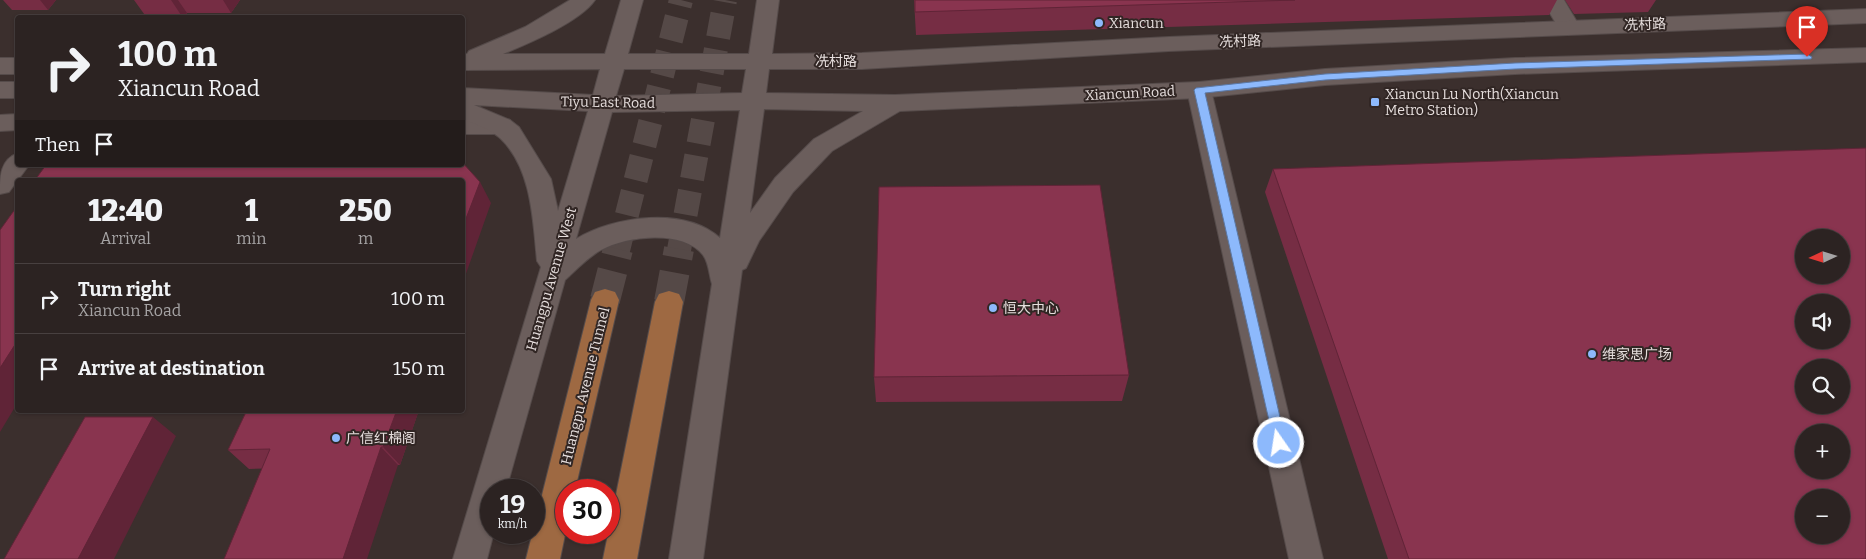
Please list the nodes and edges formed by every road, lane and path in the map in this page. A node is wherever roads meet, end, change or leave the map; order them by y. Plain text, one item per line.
1 (584, 0) edge
2 (632, 0) edge
3 (768, 0) edge
4 (1553, 0) edge
5 (1866, 16) edge
6 (1569, 27) junction
7 (1866, 55) edge
8 (465, 61) edge
9 (465, 62) edge
10 (614, 62) junction
11 (759, 62) junction
12 (0, 66) edge
13 (15, 66) edge
14 (0, 90) edge
15 (15, 90) edge
16 (1199, 90) junction
17 (465, 96) edge
18 (753, 102) junction
19 (895, 103) junction
20 (602, 104) junction
21 (465, 111) edge
22 (15, 122) edge
23 (0, 123) edge
24 (465, 126) edge
25 (501, 126) junction
26 (15, 166) edge
27 (0, 185) edge
28 (552, 275) junction
29 (725, 282) junction
30 (605, 300) tunnel mouth
31 (669, 302) tunnel mouth
32 (470, 559) edge
33 (543, 559) edge
34 (620, 559) edge
35 (686, 559) edge
36 (1306, 559) edge

1 - 8 main road
2 - 10 main road, Huangpu Avenue West
3 - 11 main road
4 - 6 main road
5 - 6 main road, 冼村路
6 - 11 main road, 冼村路
7 - 16 main road, Xiancun Road
9 - 10 main road
10 - 11 main road, 冼村路
10 - 20 main road, Huangpu Avenue West
11 - 18 main road
12 - 13 main road
14 - 15 main road
16 - 19 main road, Xiancun Road
16 - 36 main road
17 - 20 main road, Tiyu East Road
18 - 19 main road, Xiancun Road
18 - 20 main road, Tiyu East Road
18 - 29 main road
19 - 29 main road
20 - 28 main road, Huangpu Avenue West
21 - 25 main road
22 - 23 main road
24 - 25 main road
25 - 28 main road
26 - 27 main road
28 - 29 main road
28 - 32 main road, Huangpu Avenue West
29 - 35 main road
30 - 33 main road, Huangpu Avenue Tunnel
31 - 34 main road

